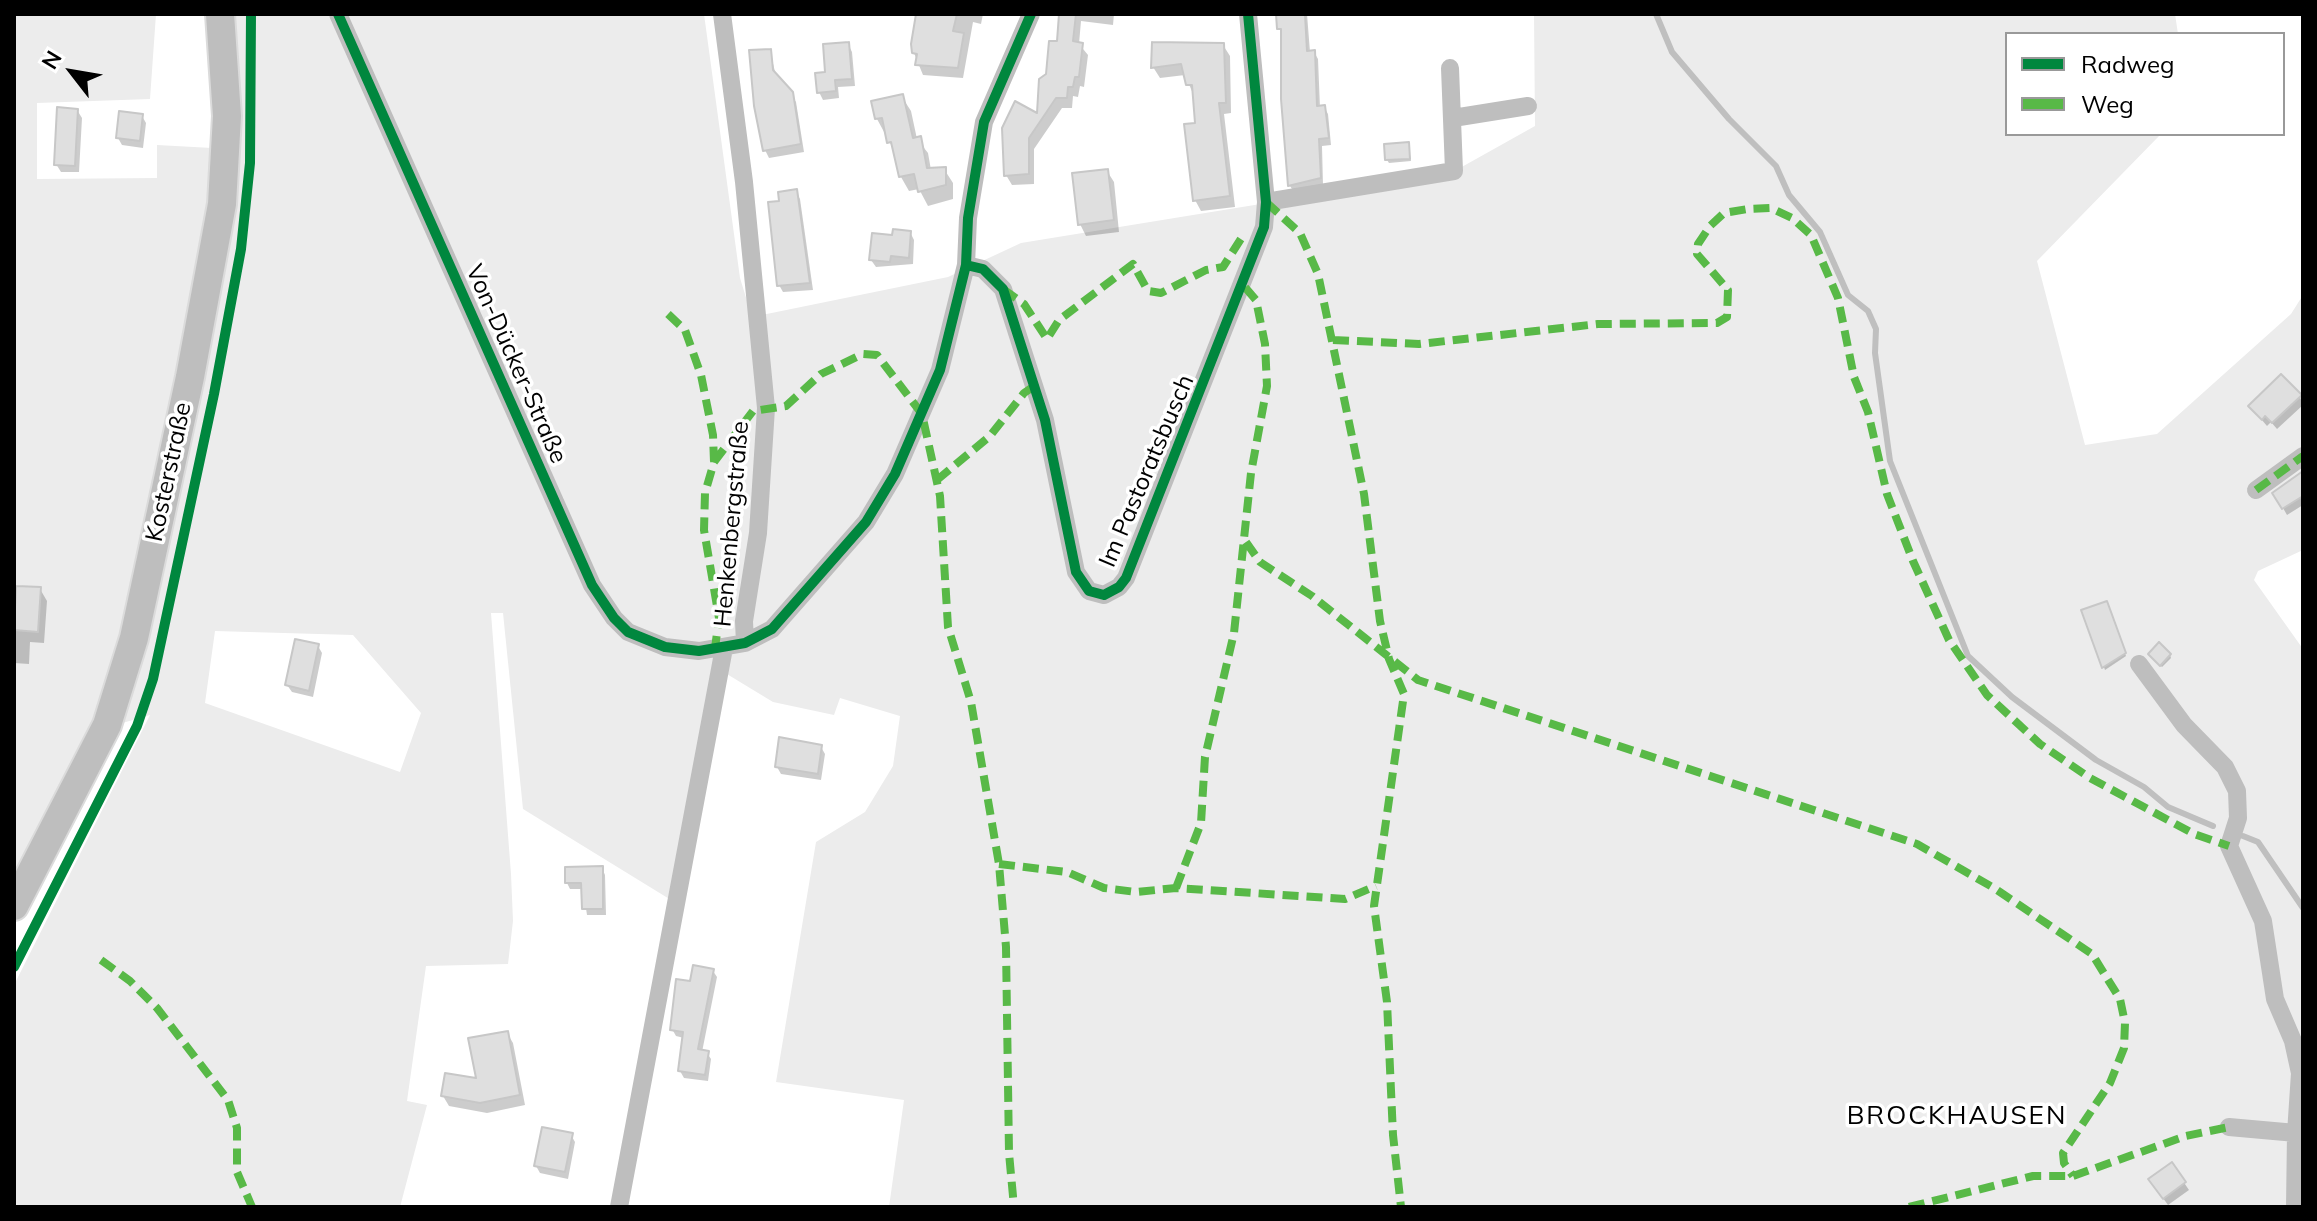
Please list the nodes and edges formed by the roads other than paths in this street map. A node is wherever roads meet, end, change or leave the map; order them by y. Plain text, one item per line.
1 (220, 14) edge
2 (338, 14) edge
3 (722, 14) edge
4 (1031, 14) edge
5 (1248, 14) edge
6 (1450, 68) dead end
7 (1528, 106) dead end
8 (1453, 118) junction
9 (1266, 202) junction
10 (966, 265) junction
11 (2303, 456) edge
12 (2256, 490) dead end
13 (745, 643) junction
14 (724, 648) junction
15 (2139, 664) dead end
16 (14, 906) edge
17 (2229, 1127) dead end
18 (2296, 1133) junction
19 (619, 1207) edge
20 (2295, 1207) edge

1 - 16 main road, Kosterstraße
2 - 14 street, Von-Dücker-Straße
3 - 13 street, Henkenbergstraße
4 - 10 street
5 - 9 street, Im Pastoratsbusch
6 - 8 street
7 - 8 street
8 - 9 street
9 - 10 street, Im Pastoratsbusch
10 - 13 street
11 - 12 street
13 - 14 street, Henkenbergstraße
14 - 19 street, Henkenbergstraße
15 - 18 street
17 - 18 street
18 - 20 street

